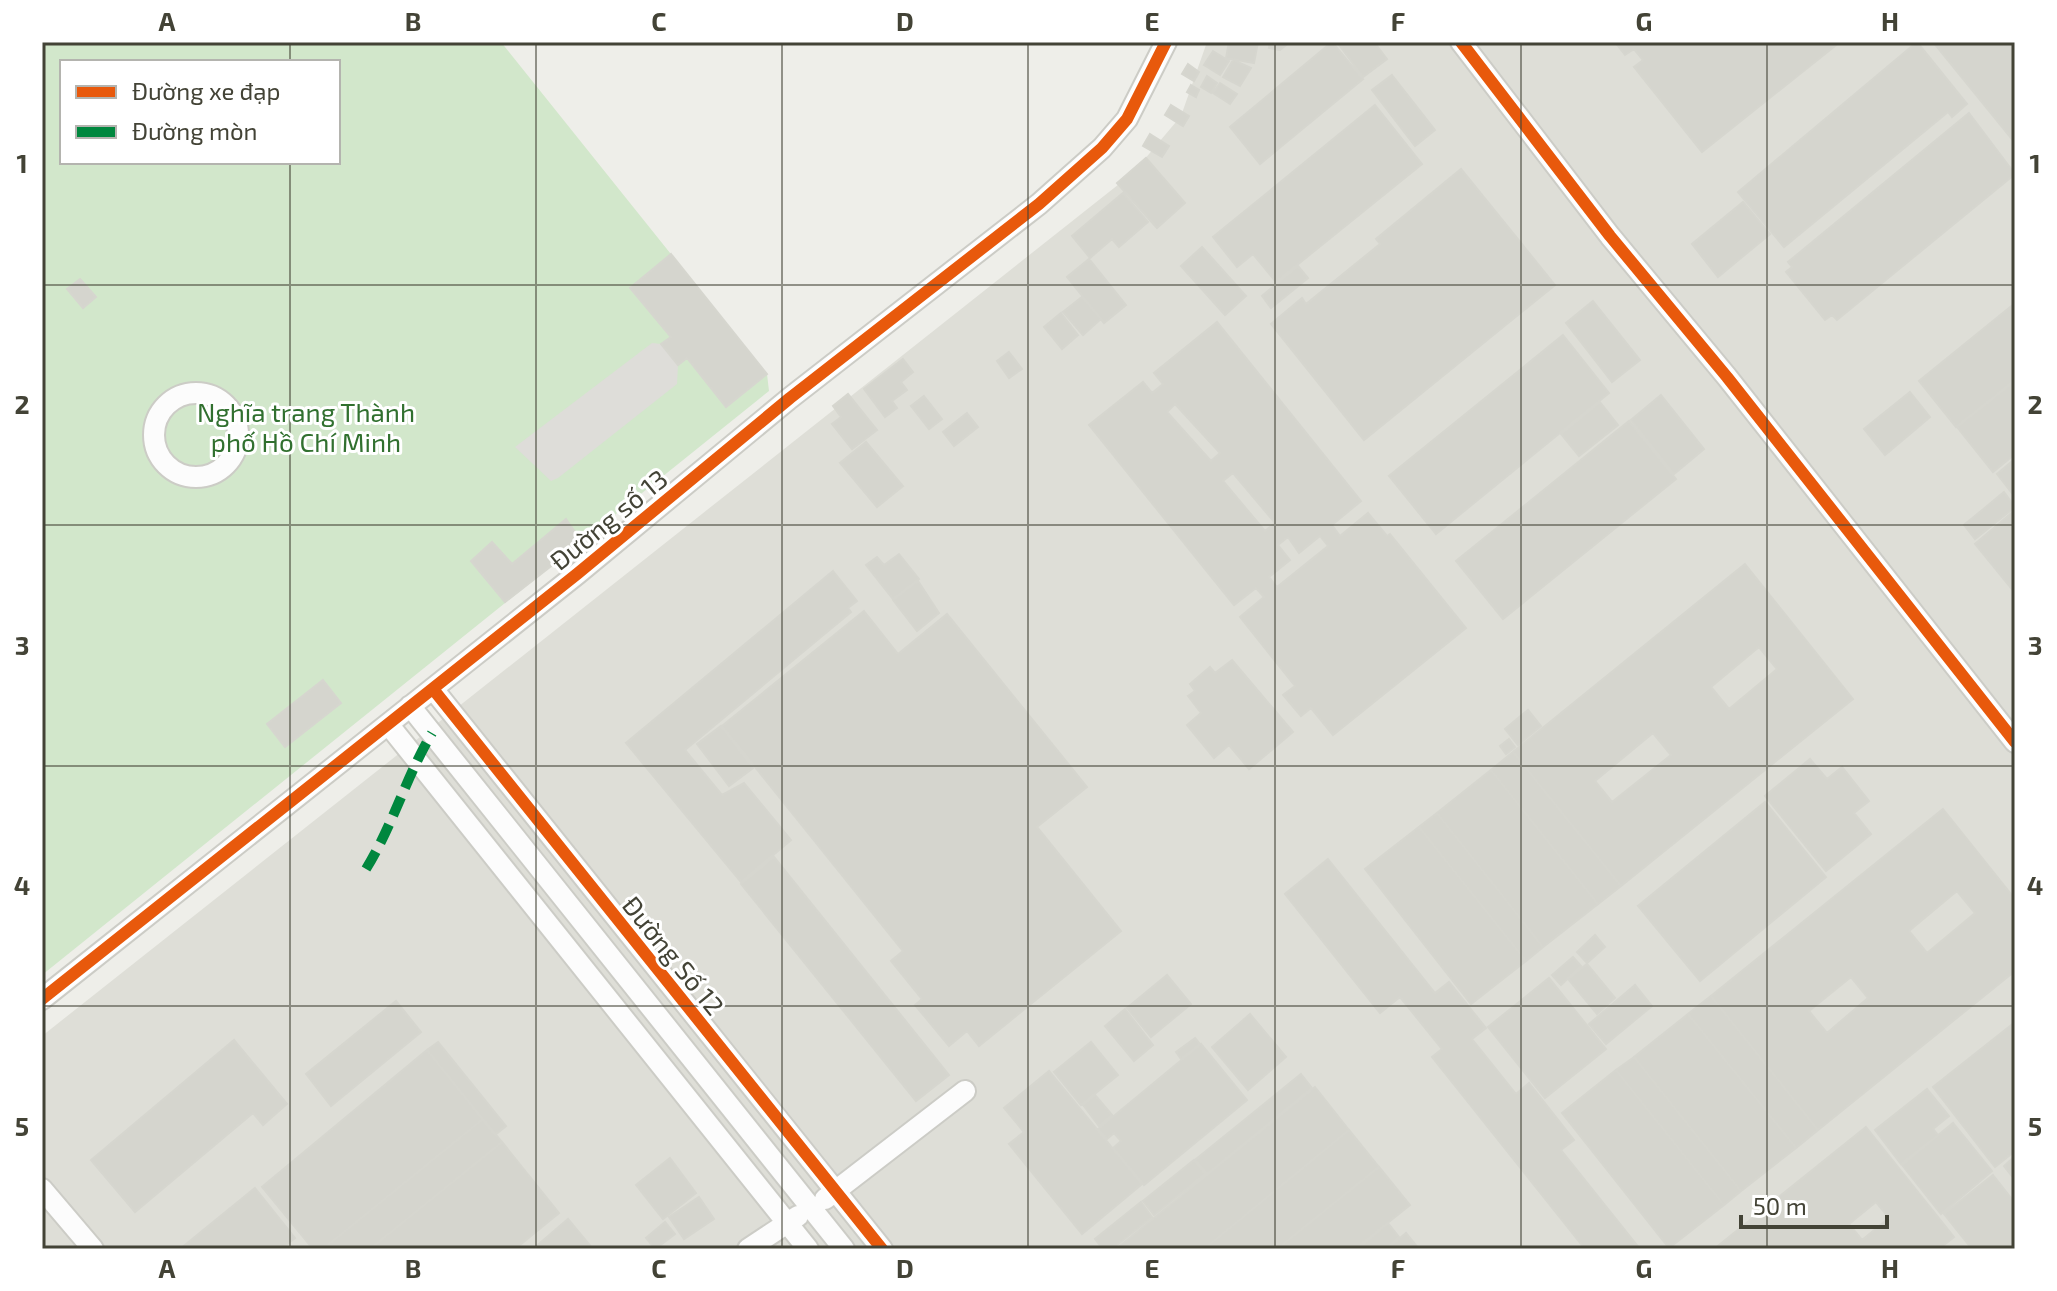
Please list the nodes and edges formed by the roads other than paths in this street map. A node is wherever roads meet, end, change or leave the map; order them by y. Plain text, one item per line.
1 (1166, 42) edge
2 (1461, 42) edge
3 (236, 424) joint
4 (433, 689) junction
5 (410, 706) junction
6 (388, 724) junction
7 (2015, 742) edge
8 (42, 999) edge
9 (965, 1091) dead end
10 (42, 1189) edge
11 (836, 1192) junction
12 (812, 1209) junction
13 (787, 1222) junction
14 (93, 1249) edge
15 (748, 1249) edge
16 (808, 1249) edge
17 (844, 1249) edge
18 (882, 1249) edge

1 - 4 street, Đường số 13
2 - 7 street
3 - 3 street
4 - 5 street, Đường số 13
4 - 11 street, Đường Số 12
5 - 6 street, Đường số 13
5 - 12 street, Đường Số 12
6 - 8 street, Đường số 13
6 - 13 street
9 - 11 street
10 - 14 street
11 - 12 street
11 - 18 street, Đường Số 12
12 - 13 street
12 - 17 street, Đường Số 12
13 - 15 street
13 - 16 street

